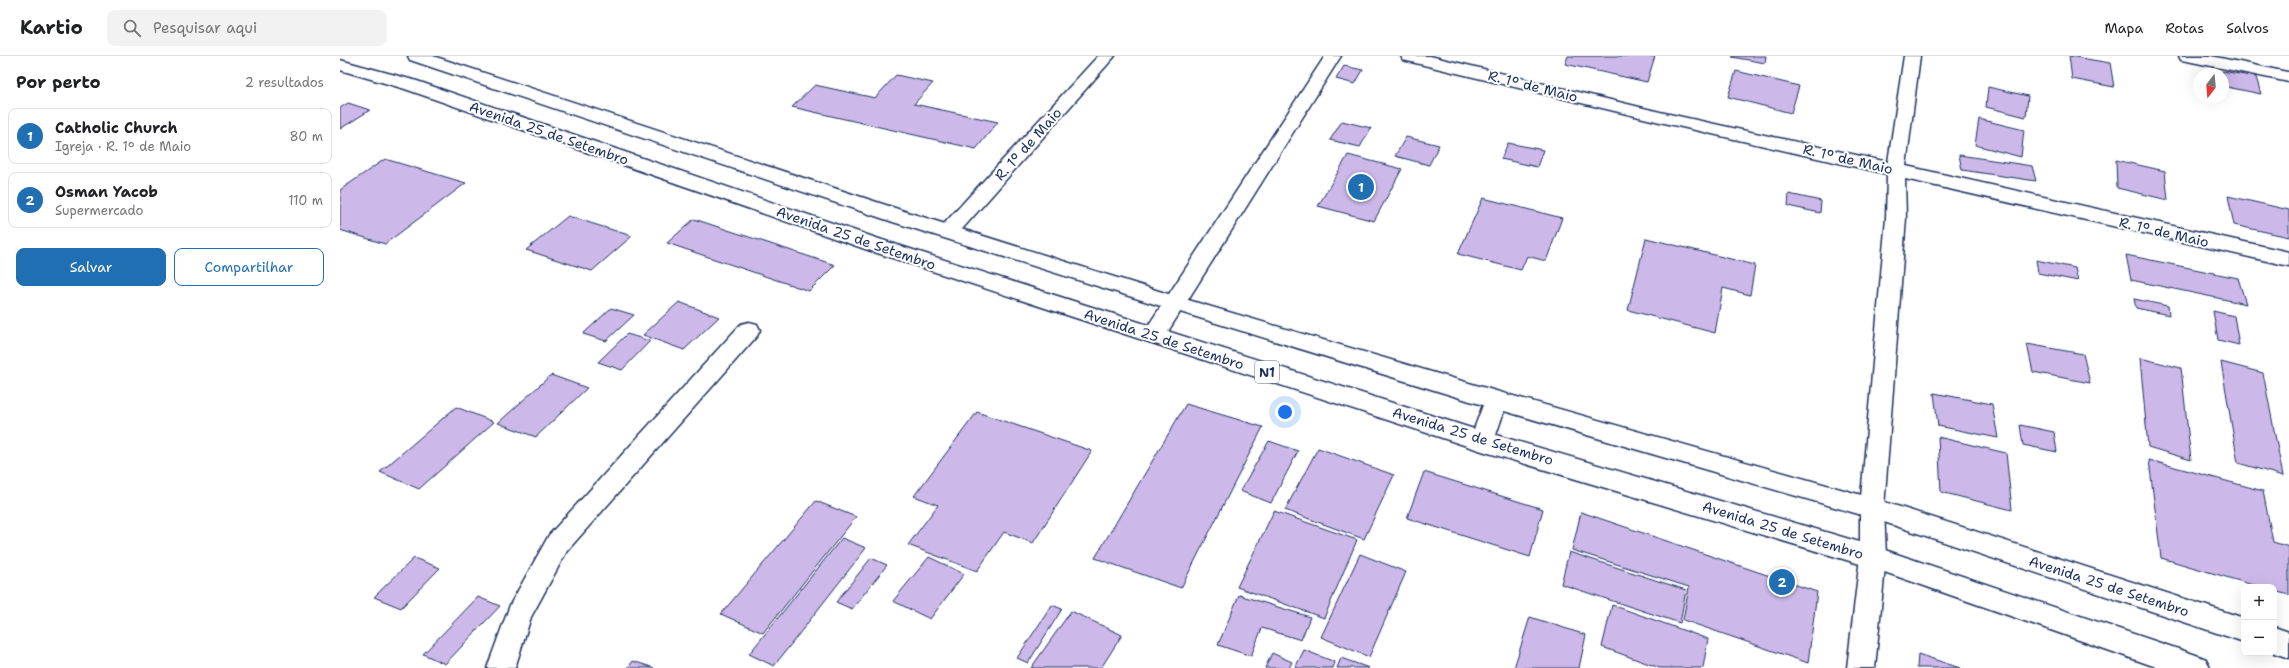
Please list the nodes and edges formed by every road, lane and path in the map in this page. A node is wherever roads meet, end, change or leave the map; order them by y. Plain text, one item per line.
1 (416, 56) edge
2 (1107, 56) edge
3 (1333, 56) edge
4 (1408, 56) edge
5 (1912, 56) edge
6 (2187, 56) edge
7 (340, 65) edge
8 (2287, 77) dead end
9 (1896, 170) junction
10 (900, 216) junction
11 (948, 231) junction
12 (875, 245) junction
13 (2289, 259) edge
14 (1174, 303) junction
15 (749, 330) dead end
16 (1154, 336) junction
17 (1496, 400) junction
18 (1482, 441) junction
19 (1872, 508) junction
20 (1873, 557) junction
21 (2241, 629) edge
22 (2277, 641) edge
23 (2289, 645) edge
24 (501, 668) edge
25 (1861, 668) edge
26 (2196, 668) edge

1 - 10 main road, Avenida 25 de Setembro
2 - 11 main road, R. 1º de Maio
3 - 14 main road
4 - 9 main road, R. 1º de Maio
5 - 9 main road
6 - 8 main road
7 - 12 main road, Avenida 25 de Setembro / N1
9 - 13 main road, R. 1º de Maio
9 - 19 main road
10 - 11 main road, Avenida 25 de Setembro
10 - 12 main road
11 - 14 main road, Avenida 25 de Setembro
12 - 16 main road, Avenida 25 de Setembro / N1
14 - 16 main road
14 - 17 main road, Avenida 25 de Setembro
15 - 24 main road
16 - 18 main road, Avenida 25 de Setembro / N1
17 - 18 main road
17 - 19 main road, Avenida 25 de Setembro
18 - 20 main road, Avenida 25 de Setembro / N1
19 - 20 main road
19 - 21 main road, Avenida 25 de Setembro
20 - 25 main road
20 - 26 main road, Avenida 25 de Setembro / N1
22 - 23 main road

